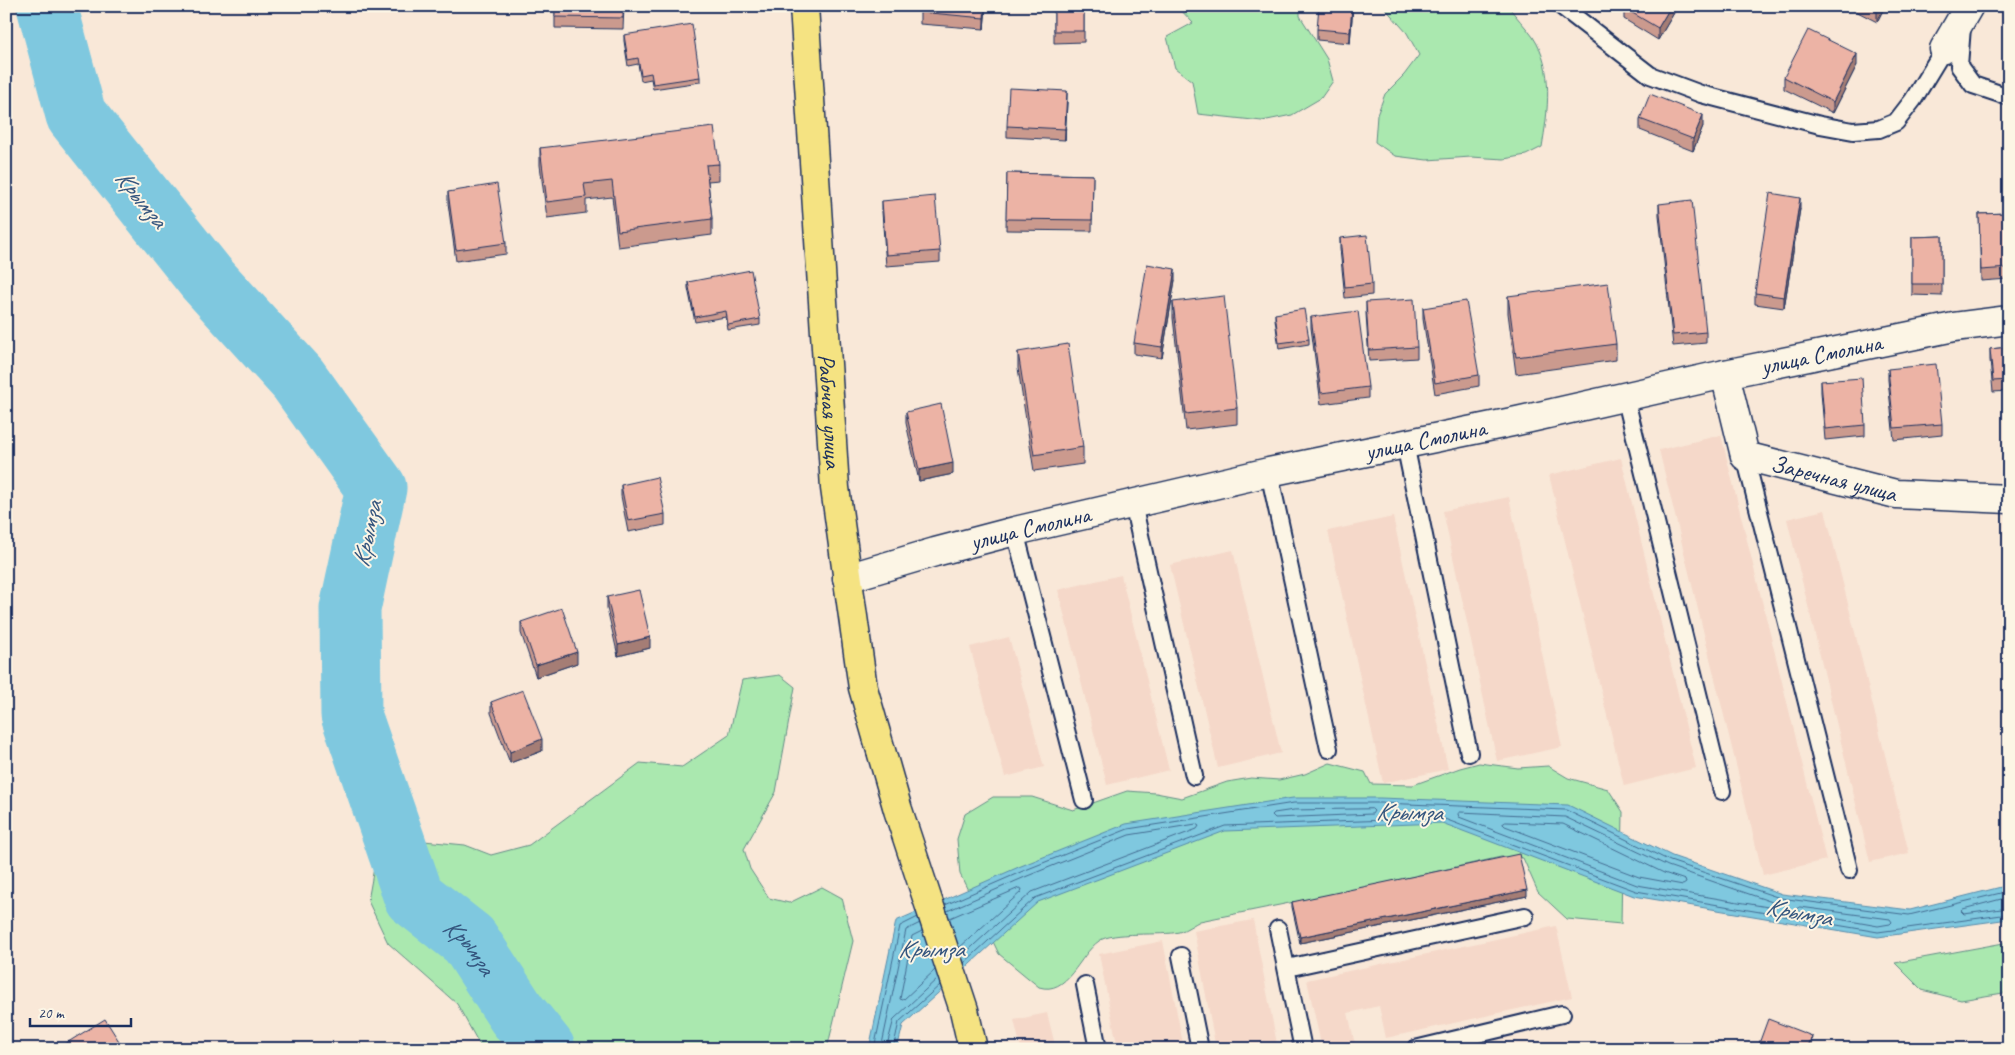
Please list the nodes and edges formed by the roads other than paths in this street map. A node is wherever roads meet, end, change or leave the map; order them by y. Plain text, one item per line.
1 (804, 6) edge
2 (1560, 6) edge
3 (1966, 12) edge
4 (1944, 48) joint
5 (2009, 97) edge
6 (2009, 320) edge
7 (1725, 374) junction
8 (1625, 396) junction
9 (1405, 444) junction
10 (1745, 456) junction
11 (1269, 472) junction
12 (2009, 499) edge
13 (1133, 504) junction
14 (1015, 532) junction
15 (847, 578) junction
16 (1329, 749) dead end
17 (1468, 753) dead end
18 (1194, 776) dead end
19 (1722, 791) dead end
20 (1084, 800) dead end
21 (1849, 870) dead end
22 (1526, 916) dead end
23 (1278, 929) dead end
24 (1181, 956) dead end
25 (1287, 968) junction
26 (1085, 985) dead end
27 (1562, 1014) dead end
28 (973, 1049) edge
29 (1098, 1049) edge
30 (1200, 1049) edge
31 (1303, 1049) edge
32 (1415, 1049) edge

1 - 15 main road, Рабочая улица
2 - 4 lane
3 - 4 street
3 - 5 lane
6 - 7 street, улица Смолина
7 - 8 street, улица Смолина
7 - 10 street, Заречная улица
8 - 9 street, улица Смолина
8 - 19 lane
9 - 11 street, улица Смолина
9 - 17 lane
10 - 12 street, Заречная улица
10 - 21 lane
11 - 13 street, улица Смолина
11 - 16 lane
13 - 14 street, улица Смолина
13 - 18 lane
14 - 15 street, улица Смолина
14 - 20 lane
15 - 28 main road, Рабочая улица
22 - 25 lane
23 - 25 lane
24 - 30 lane
25 - 31 lane
26 - 29 lane
27 - 32 lane

